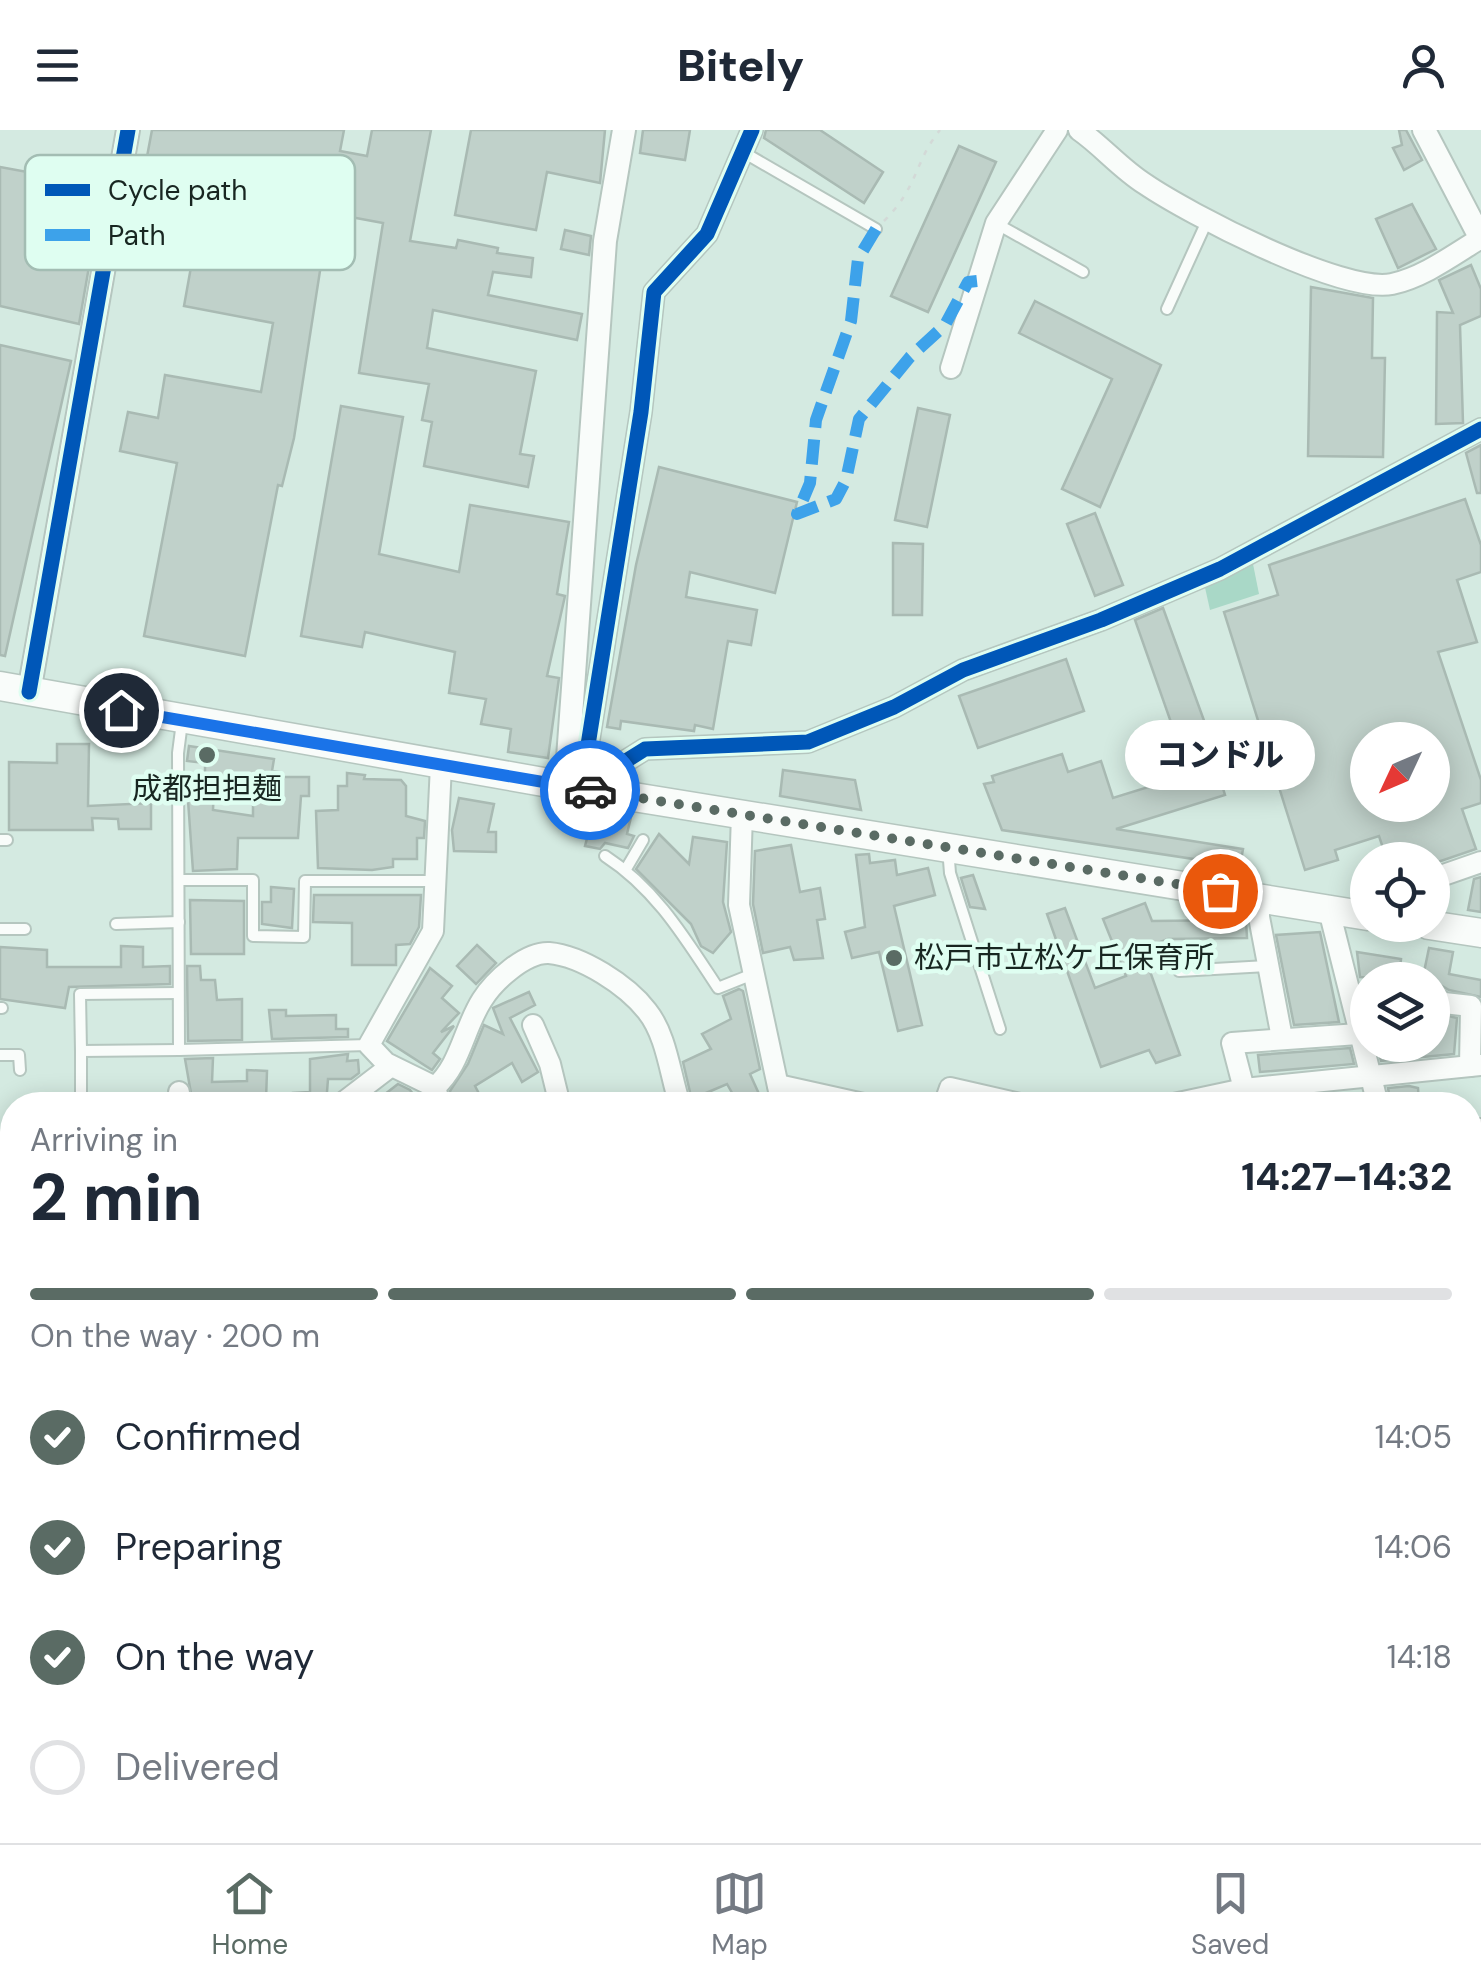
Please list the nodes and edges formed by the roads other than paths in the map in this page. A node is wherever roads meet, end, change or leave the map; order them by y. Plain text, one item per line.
1 (128, 130) edge
2 (624, 130) edge
3 (752, 130) edge
4 (1057, 130) edge
5 (1079, 130) edge
6 (1424, 130) edge
7 (743, 152) junction
8 (124, 155) edge
9 (1208, 218) junction
10 (996, 223) junction
11 (876, 228) road end
12 (1481, 238) edge
13 (103, 270) edge
14 (1082, 272) dead end
15 (1168, 309) dead end
16 (951, 368) dead end
17 (1481, 430) edge
18 (0, 686) edge
19 (29, 692) junction
20 (182, 721) junction
21 (441, 764) junction
22 (573, 788) junction
23 (742, 814) junction
24 (643, 840) dead end
25 (948, 847) junction
26 (605, 856) dead end
27 (1481, 862) edge
28 (626, 870) junction
29 (1450, 873) edge
30 (179, 880) junction
31 (434, 880) junction
32 (1260, 898) junction
33 (1330, 910) junction
34 (1350, 912) edge
35 (179, 922) junction
36 (116, 924) dead end
37 (0, 928) edge
38 (25, 928) dead end
39 (1450, 928) edge
40 (1481, 933) edge
41 (1268, 966) junction
42 (1179, 971) dead end
43 (753, 974) junction
44 (1345, 981) junction
45 (1350, 982) edge
46 (178, 993) junction
47 (1350, 1001) edge
48 (1450, 1004) edge
49 (533, 1024) dead end
50 (1000, 1029) dead end
51 (1350, 1034) edge
52 (1282, 1038) junction
53 (369, 1045) junction
54 (179, 1050) junction
55 (81, 1051) junction
56 (0, 1055) edge
57 (1366, 1062) edge
58 (391, 1066) junction
59 (1476, 1066) edge
60 (20, 1070) dead end
61 (1371, 1078) junction
62 (1244, 1089) junction
63 (80, 1092) edge
64 (357, 1092) edge
65 (431, 1092) edge
66 (439, 1092) edge
67 (557, 1092) edge
68 (676, 1092) edge
69 (779, 1092) edge
70 (1236, 1092) edge
71 (1375, 1092) edge

1 - 8 street
2 - 22 street
3 - 7 street
4 - 10 street
5 - 9 street
6 - 12 street
7 - 11 lane
7 - 22 street
9 - 12 street
9 - 15 lane
10 - 14 lane
10 - 16 street
13 - 19 street
17 - 22 street
18 - 19 main road
19 - 20 main road
20 - 21 main road
20 - 30 lane
21 - 22 main road
21 - 31 street
22 - 23 main road
23 - 25 main road
23 - 43 street
24 - 28 lane
25 - 32 main road
25 - 50 lane
26 - 28 lane
27 - 29 street
28 - 43 lane
30 - 31 lane
30 - 35 lane
31 - 53 street
32 - 33 main road
32 - 41 street
33 - 34 main road
33 - 44 street
35 - 36 lane
35 - 46 lane
37 - 38 lane
39 - 40 main road
41 - 42 lane
41 - 52 street
43 - 69 street
44 - 45 street
44 - 47 street
46 - 54 lane
46 - 55 lane
48 - 59 street
49 - 67 street
51 - 52 street
52 - 62 street
53 - 54 lane
53 - 58 street
54 - 55 lane
55 - 63 lane
56 - 60 lane
57 - 61 street
58 - 64 street
58 - 65 street
59 - 61 street
61 - 62 street
61 - 71 street
62 - 70 street
66 - 68 street

